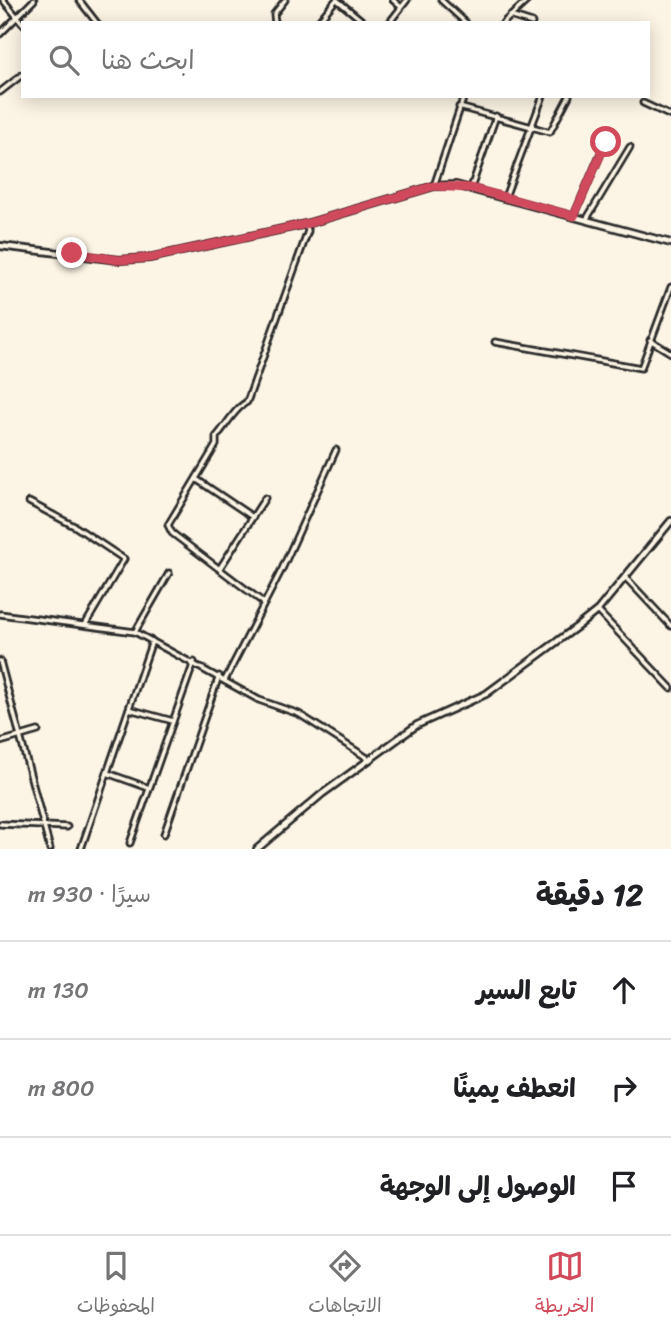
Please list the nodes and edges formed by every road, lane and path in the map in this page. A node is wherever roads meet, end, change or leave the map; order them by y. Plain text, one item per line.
1 (3, 0) edge
2 (34, 0) edge
3 (79, 0) edge
4 (285, 0) edge
5 (337, 0) edge
6 (393, 0) edge
7 (407, 0) edge
8 (441, 0) edge
9 (528, 0) edge
10 (401, 7) junction
11 (510, 16) junction
12 (17, 17) junction
13 (94, 21) edge
14 (274, 21) edge
15 (319, 21) edge
16 (363, 21) edge
17 (390, 21) edge
18 (464, 21) edge
19 (505, 21) edge
20 (526, 21) edge
21 (21, 22) edge
22 (0, 34) edge
23 (21, 76) edge
24 (0, 92) edge
25 (463, 98) edge
26 (541, 98) edge
27 (568, 98) edge
28 (643, 103) dead end
29 (459, 107) junction
30 (496, 116) junction
31 (671, 116) edge
32 (531, 127) junction
33 (606, 142) dead end
34 (630, 147) dead end
35 (434, 186) junction
36 (471, 188) junction
37 (505, 197) junction
38 (574, 216) junction
39 (586, 220) junction
40 (306, 224) junction
41 (671, 243) edge
42 (0, 246) edge
43 (671, 287) edge
44 (650, 340) junction
45 (495, 342) dead end
46 (671, 353) edge
47 (336, 450) dead end
48 (196, 479) junction
49 (265, 498) dead end
50 (29, 502) dead end
51 (251, 516) junction
52 (671, 521) edge
53 (220, 568) junction
54 (169, 573) dead end
55 (625, 577) junction
56 (264, 603) junction
57 (598, 610) junction
58 (0, 614) edge
59 (671, 617) edge
60 (666, 621) junction
61 (85, 625) junction
62 (671, 626) edge
63 (135, 632) junction
64 (152, 640) junction
65 (0, 661) edge
66 (194, 662) junction
67 (219, 677) junction
68 (225, 680) junction
69 (671, 688) edge
70 (129, 709) junction
71 (173, 721) junction
72 (38, 731) dead end
73 (20, 737) junction
74 (0, 743) edge
75 (371, 760) junction
76 (107, 773) junction
77 (149, 788) junction
78 (0, 824) edge
79 (44, 826) junction
80 (67, 827) dead end
81 (164, 834) dead end
82 (130, 843) dead end
83 (50, 849) edge
84 (80, 849) edge
85 (257, 849) edge

1 - 12 street
2 - 12 street
3 - 13 street
4 - 14 street
5 - 15 street
5 - 16 street
6 - 10 street
7 - 10 street
8 - 18 street
9 - 11 street
10 - 17 street
11 - 19 street
11 - 20 street
12 - 21 street
12 - 22 street
23 - 24 street
25 - 29 street
26 - 32 street
27 - 32 street
28 - 31 street
29 - 30 street
29 - 35 street
30 - 32 street
30 - 36 street
32 - 37 street
33 - 38 street
34 - 39 street
35 - 36 street
35 - 40 street
36 - 37 street
37 - 38 street
38 - 39 street
39 - 41 street
40 - 42 street
40 - 48 street
43 - 44 street
44 - 45 street
44 - 46 street
47 - 56 street
48 - 51 street
48 - 53 street
49 - 51 street
50 - 61 street
51 - 53 street
52 - 55 street
53 - 56 street
54 - 63 street
55 - 57 street
55 - 60 street
56 - 68 street
57 - 69 street
57 - 75 street
58 - 61 street
59 - 60 street
60 - 62 street
61 - 63 street
63 - 64 street
64 - 66 street
64 - 70 street
65 - 73 street
66 - 67 street
66 - 71 street
67 - 68 street
67 - 81 street
68 - 75 street
70 - 71 street
70 - 76 street
71 - 77 street
72 - 73 street
73 - 74 street
73 - 79 street
75 - 85 street
76 - 77 street
76 - 84 street
77 - 82 street
78 - 79 street
79 - 80 street
79 - 83 street

